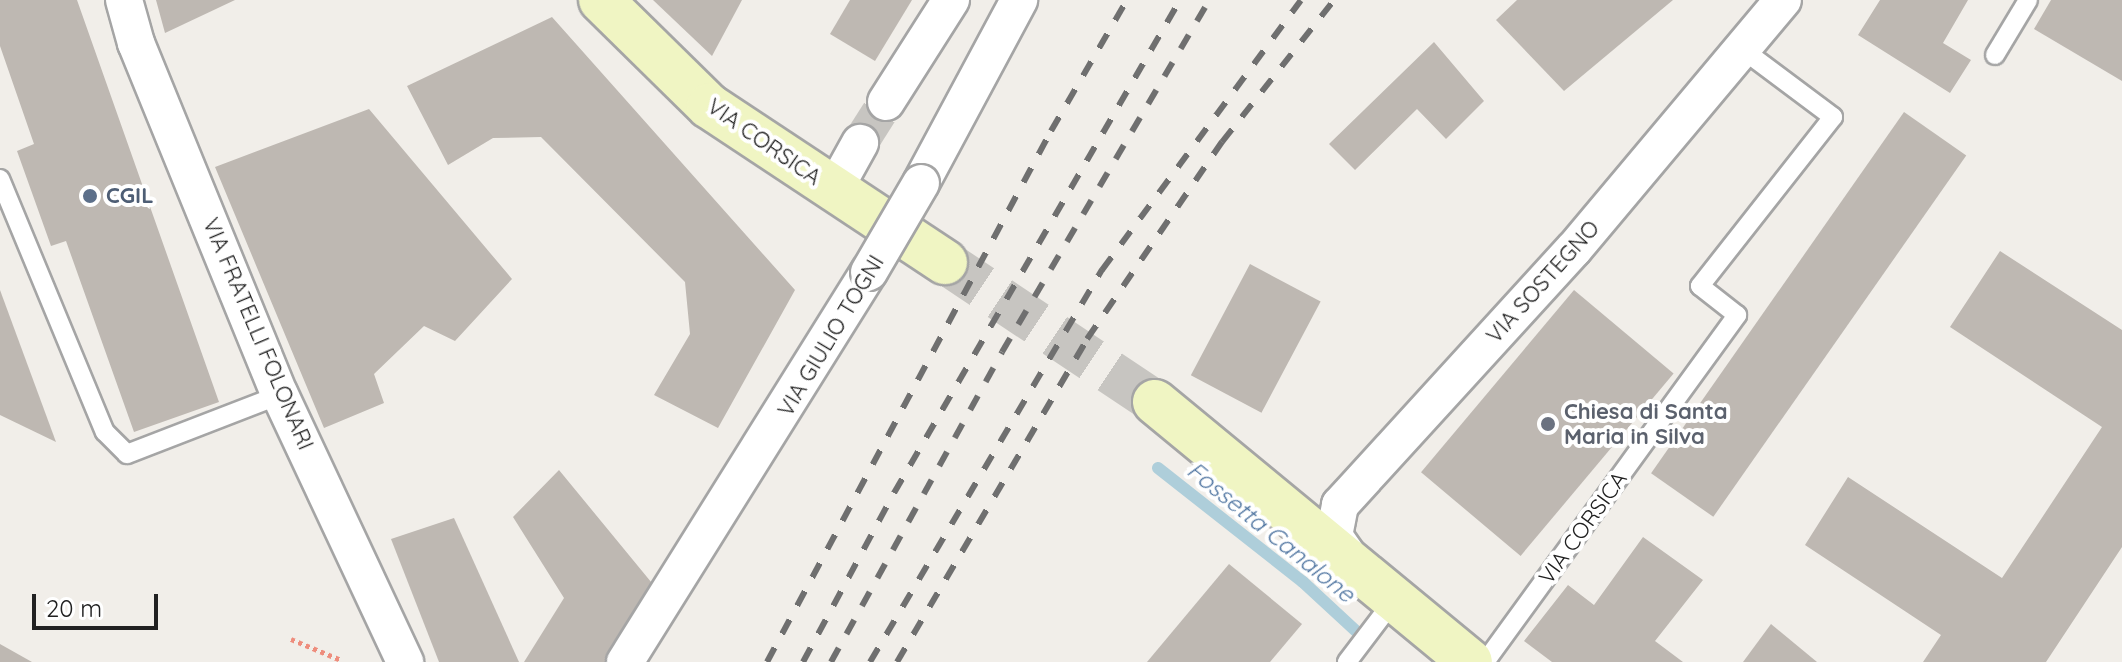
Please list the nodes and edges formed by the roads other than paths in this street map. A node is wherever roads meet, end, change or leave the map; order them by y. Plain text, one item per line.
1 (124, 0) edge
2 (601, 0) edge
3 (951, 0) edge
4 (1019, 0) edge
5 (1783, 0) edge
6 (2028, 0) edge
7 (1742, 49) junction
8 (1995, 55) dead end
9 (886, 102) tunnel mouth
10 (860, 143) tunnel mouth
11 (0, 179) edge
12 (834, 190) junction
13 (945, 262) tunnel mouth
14 (280, 395) junction
15 (1155, 402) tunnel mouth
16 (1266, 493) junction
17 (1337, 509) junction
18 (1379, 588) junction
19 (405, 662) edge
20 (625, 662) edge
21 (1347, 662) edge
22 (1470, 662) edge
23 (1485, 662) edge

1 - 14 street, VIA FRATELLI FOLONARI
2 - 12 main road, VIA CORSICA
3 - 9 street
4 - 20 street, VIA GIULIO TOGNI, bridge
5 - 7 street, VIA SOSTEGNO
6 - 8 lane
7 - 17 street, VIA SOSTEGNO
7 - 23 lane, VIA CORSICA
10 - 12 street
11 - 14 lane
12 - 13 main road, VIA CORSICA
14 - 19 street, VIA FRATELLI FOLONARI
15 - 16 main road
16 - 17 street
16 - 18 main road
17 - 18 street
18 - 21 lane
18 - 22 main road

